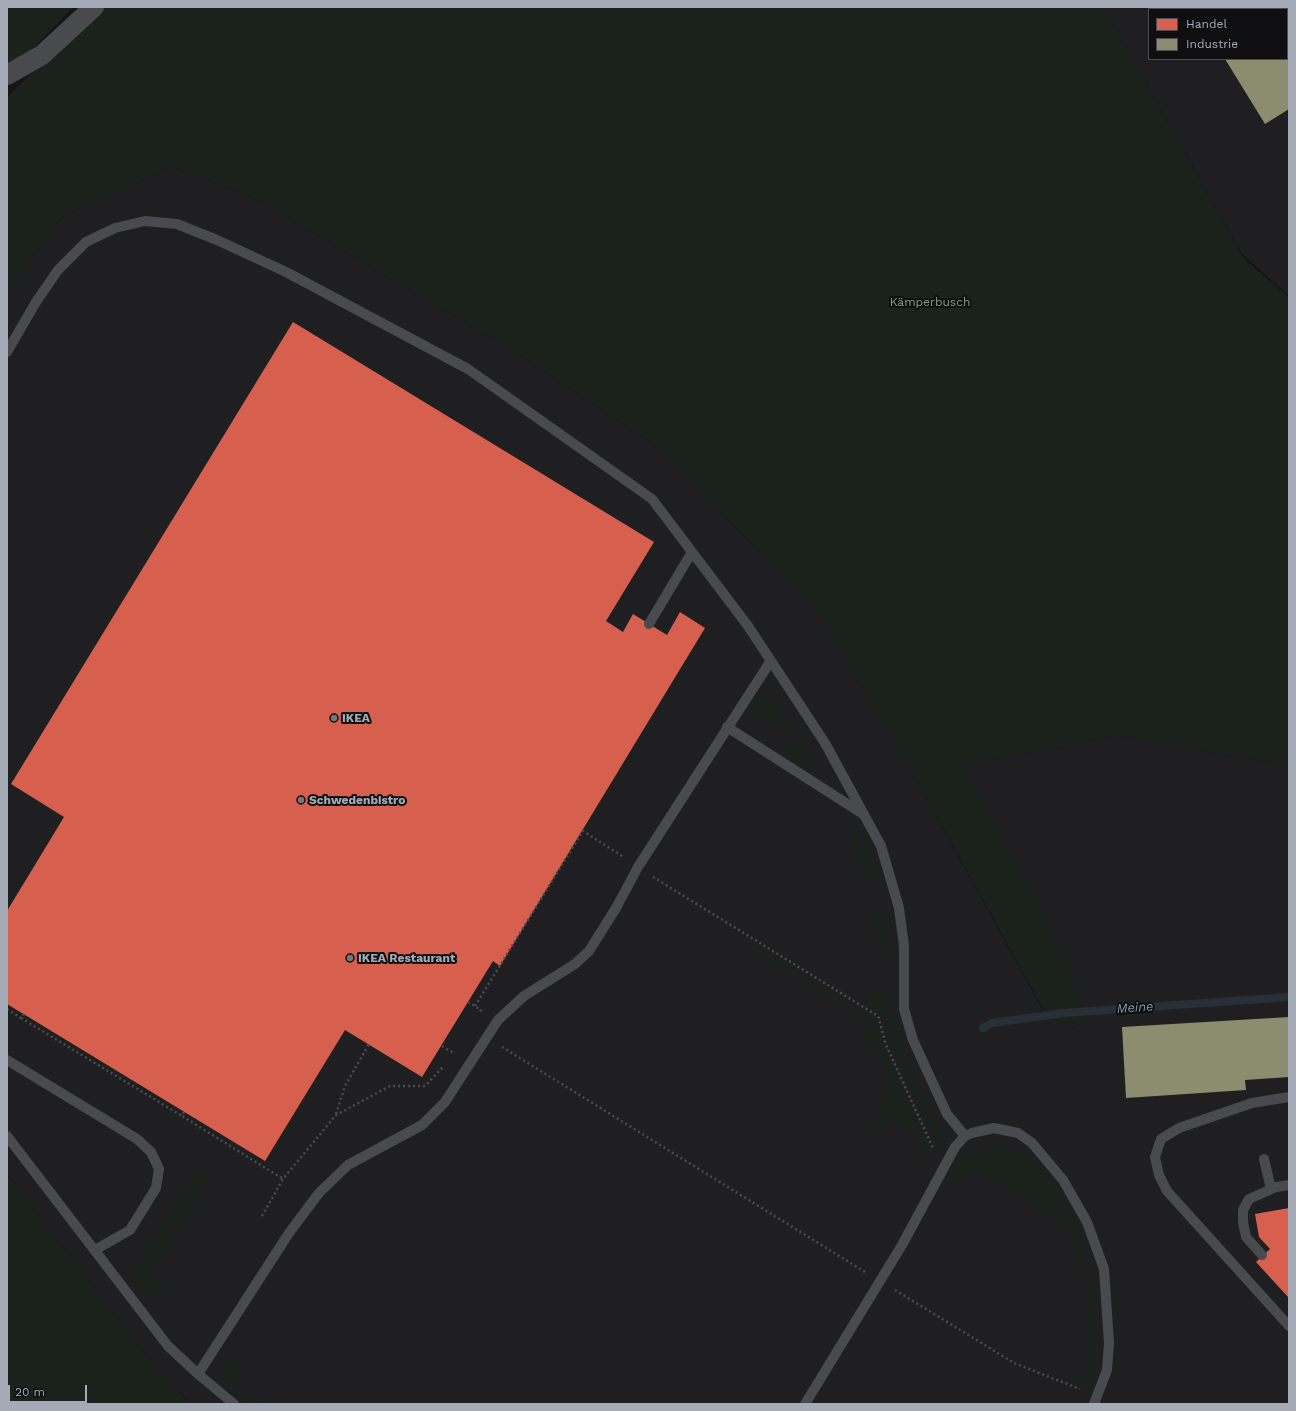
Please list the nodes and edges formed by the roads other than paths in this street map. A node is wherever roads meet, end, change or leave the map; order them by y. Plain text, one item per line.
1 (94, 7) edge
2 (7, 75) edge
3 (7, 352) edge
4 (692, 552) junction
5 (649, 624) dead end
6 (770, 662) junction
7 (728, 727) junction
8 (865, 815) junction
9 (7, 1060) edge
10 (1289, 1097) edge
11 (7, 1136) edge
12 (965, 1136) junction
13 (1264, 1159) dead end
14 (1289, 1185) edge
15 (1272, 1189) junction
16 (96, 1250) junction
17 (1262, 1255) dead end
18 (1289, 1326) edge
19 (198, 1374) junction
20 (234, 1404) edge
21 (805, 1404) edge
22 (1094, 1404) edge

1 - 2 street
3 - 4 lane
4 - 5 lane
4 - 6 lane
6 - 7 lane
6 - 8 lane
7 - 8 lane
7 - 19 lane
8 - 12 lane
9 - 16 lane
10 - 18 lane
11 - 16 lane
12 - 21 lane
12 - 22 lane
13 - 15 lane
14 - 15 lane
15 - 17 lane
16 - 19 lane
19 - 20 lane

